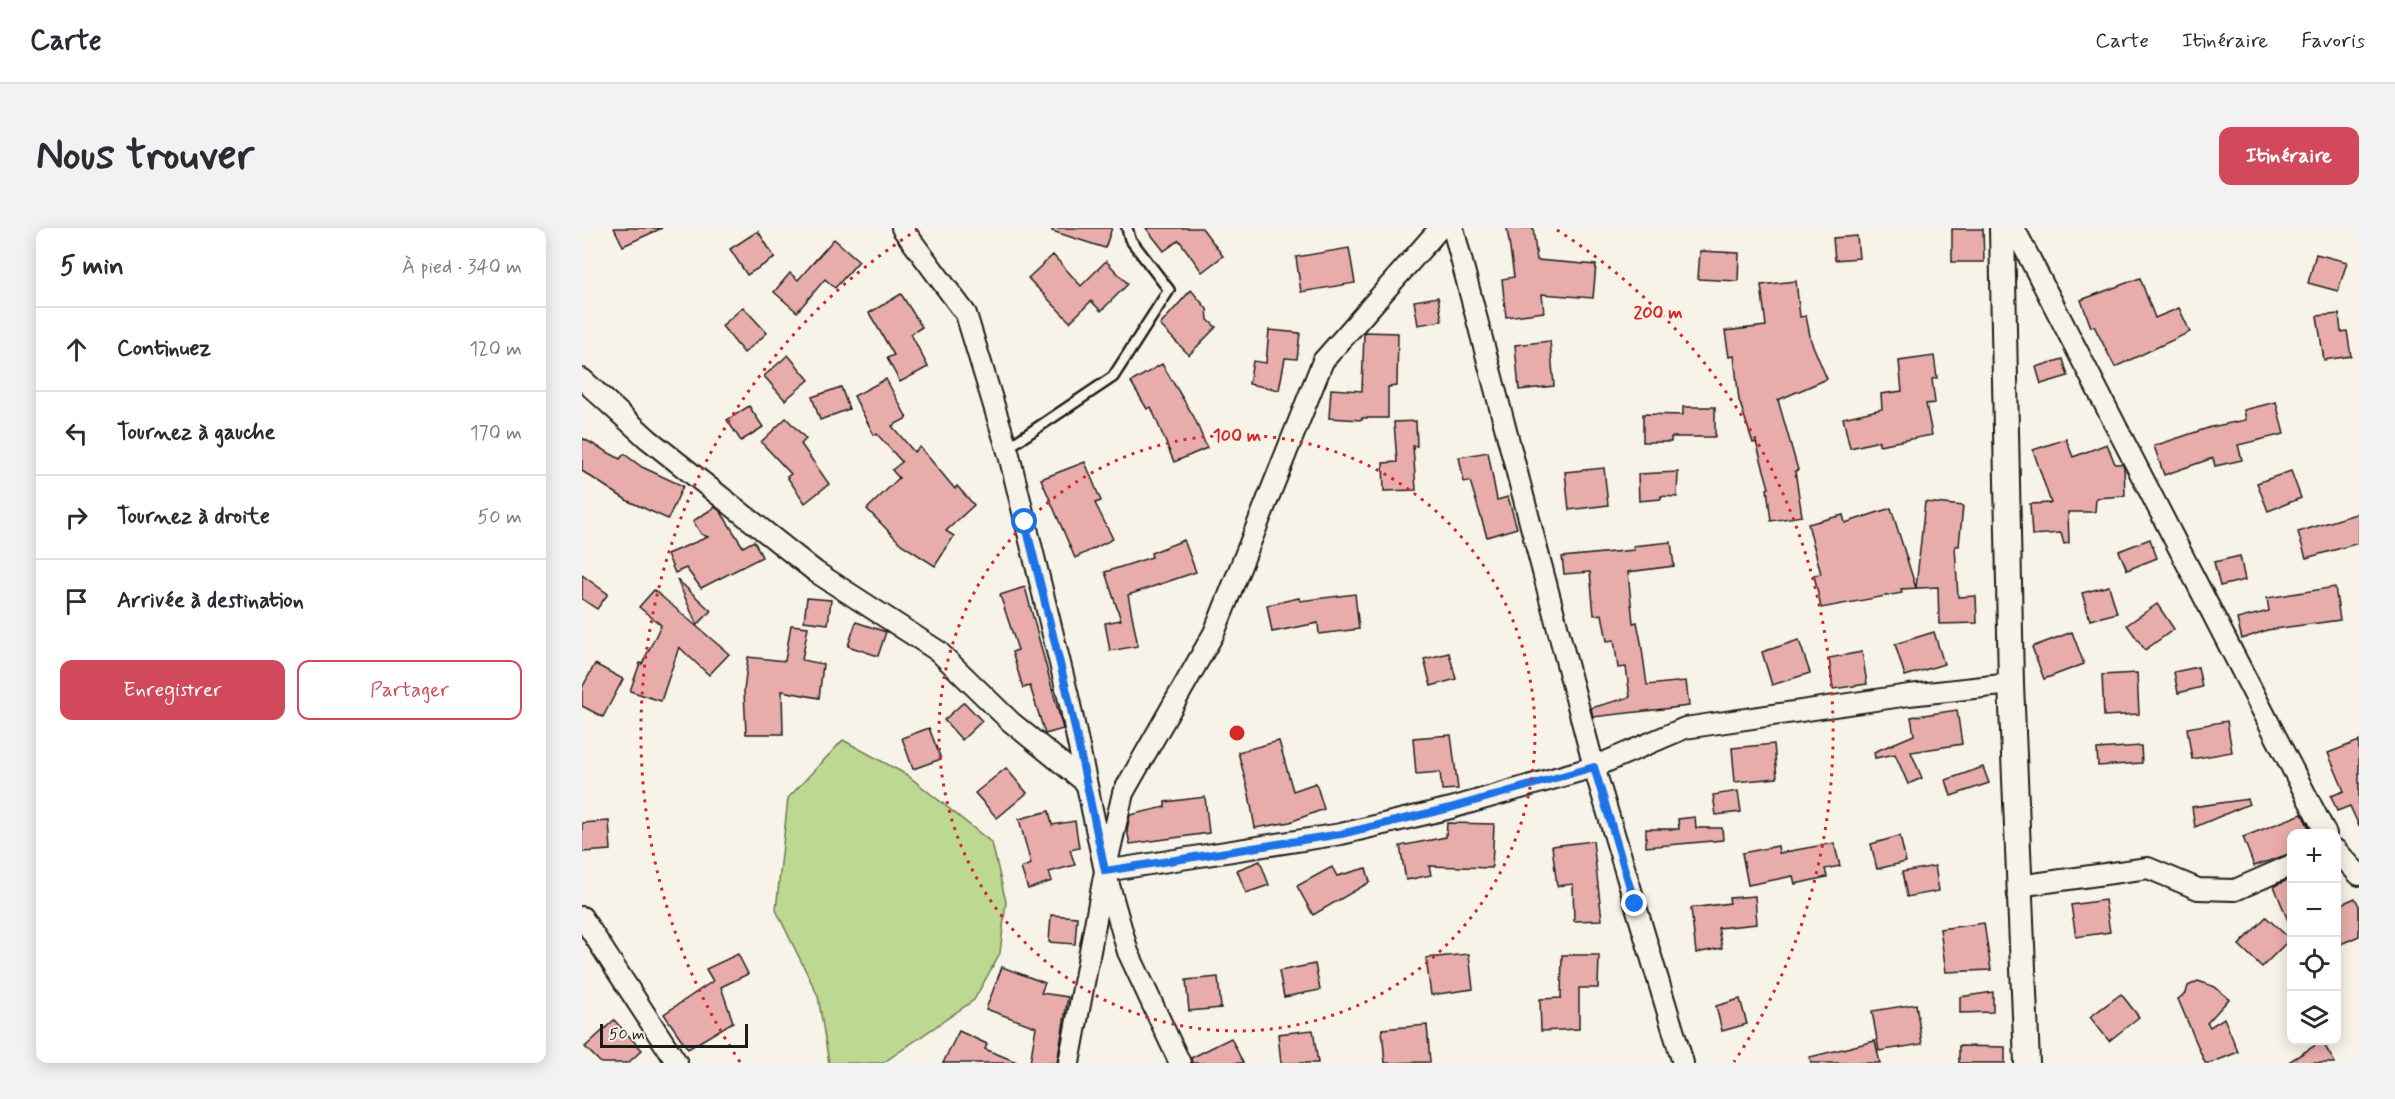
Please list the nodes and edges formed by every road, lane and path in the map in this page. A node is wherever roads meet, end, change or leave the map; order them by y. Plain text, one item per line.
1 (902, 228) edge
2 (1127, 228) edge
3 (1440, 228) edge
4 (1453, 228) edge
5 (2002, 228) edge
6 (2014, 228) edge
7 (582, 379) edge
8 (1007, 448) junction
9 (2011, 684) junction
10 (1594, 767) junction
11 (1086, 783) junction
12 (2323, 829) edge
13 (2341, 854) edge
14 (2287, 867) edge
15 (1105, 871) junction
16 (2359, 874) edge
17 (2018, 886) junction
18 (582, 917) edge
19 (677, 1063) edge
20 (1069, 1063) edge
21 (1180, 1063) edge
22 (1683, 1063) edge
23 (2027, 1063) edge

1 - 8 street
2 - 8 lane
3 - 15 street
4 - 10 street
5 - 9 street
6 - 12 street
7 - 11 street
8 - 11 street
9 - 10 street
9 - 17 street
10 - 15 street
10 - 22 street
11 - 15 street
13 - 16 street
14 - 17 street
15 - 20 street
15 - 21 street
17 - 23 street
18 - 19 street

